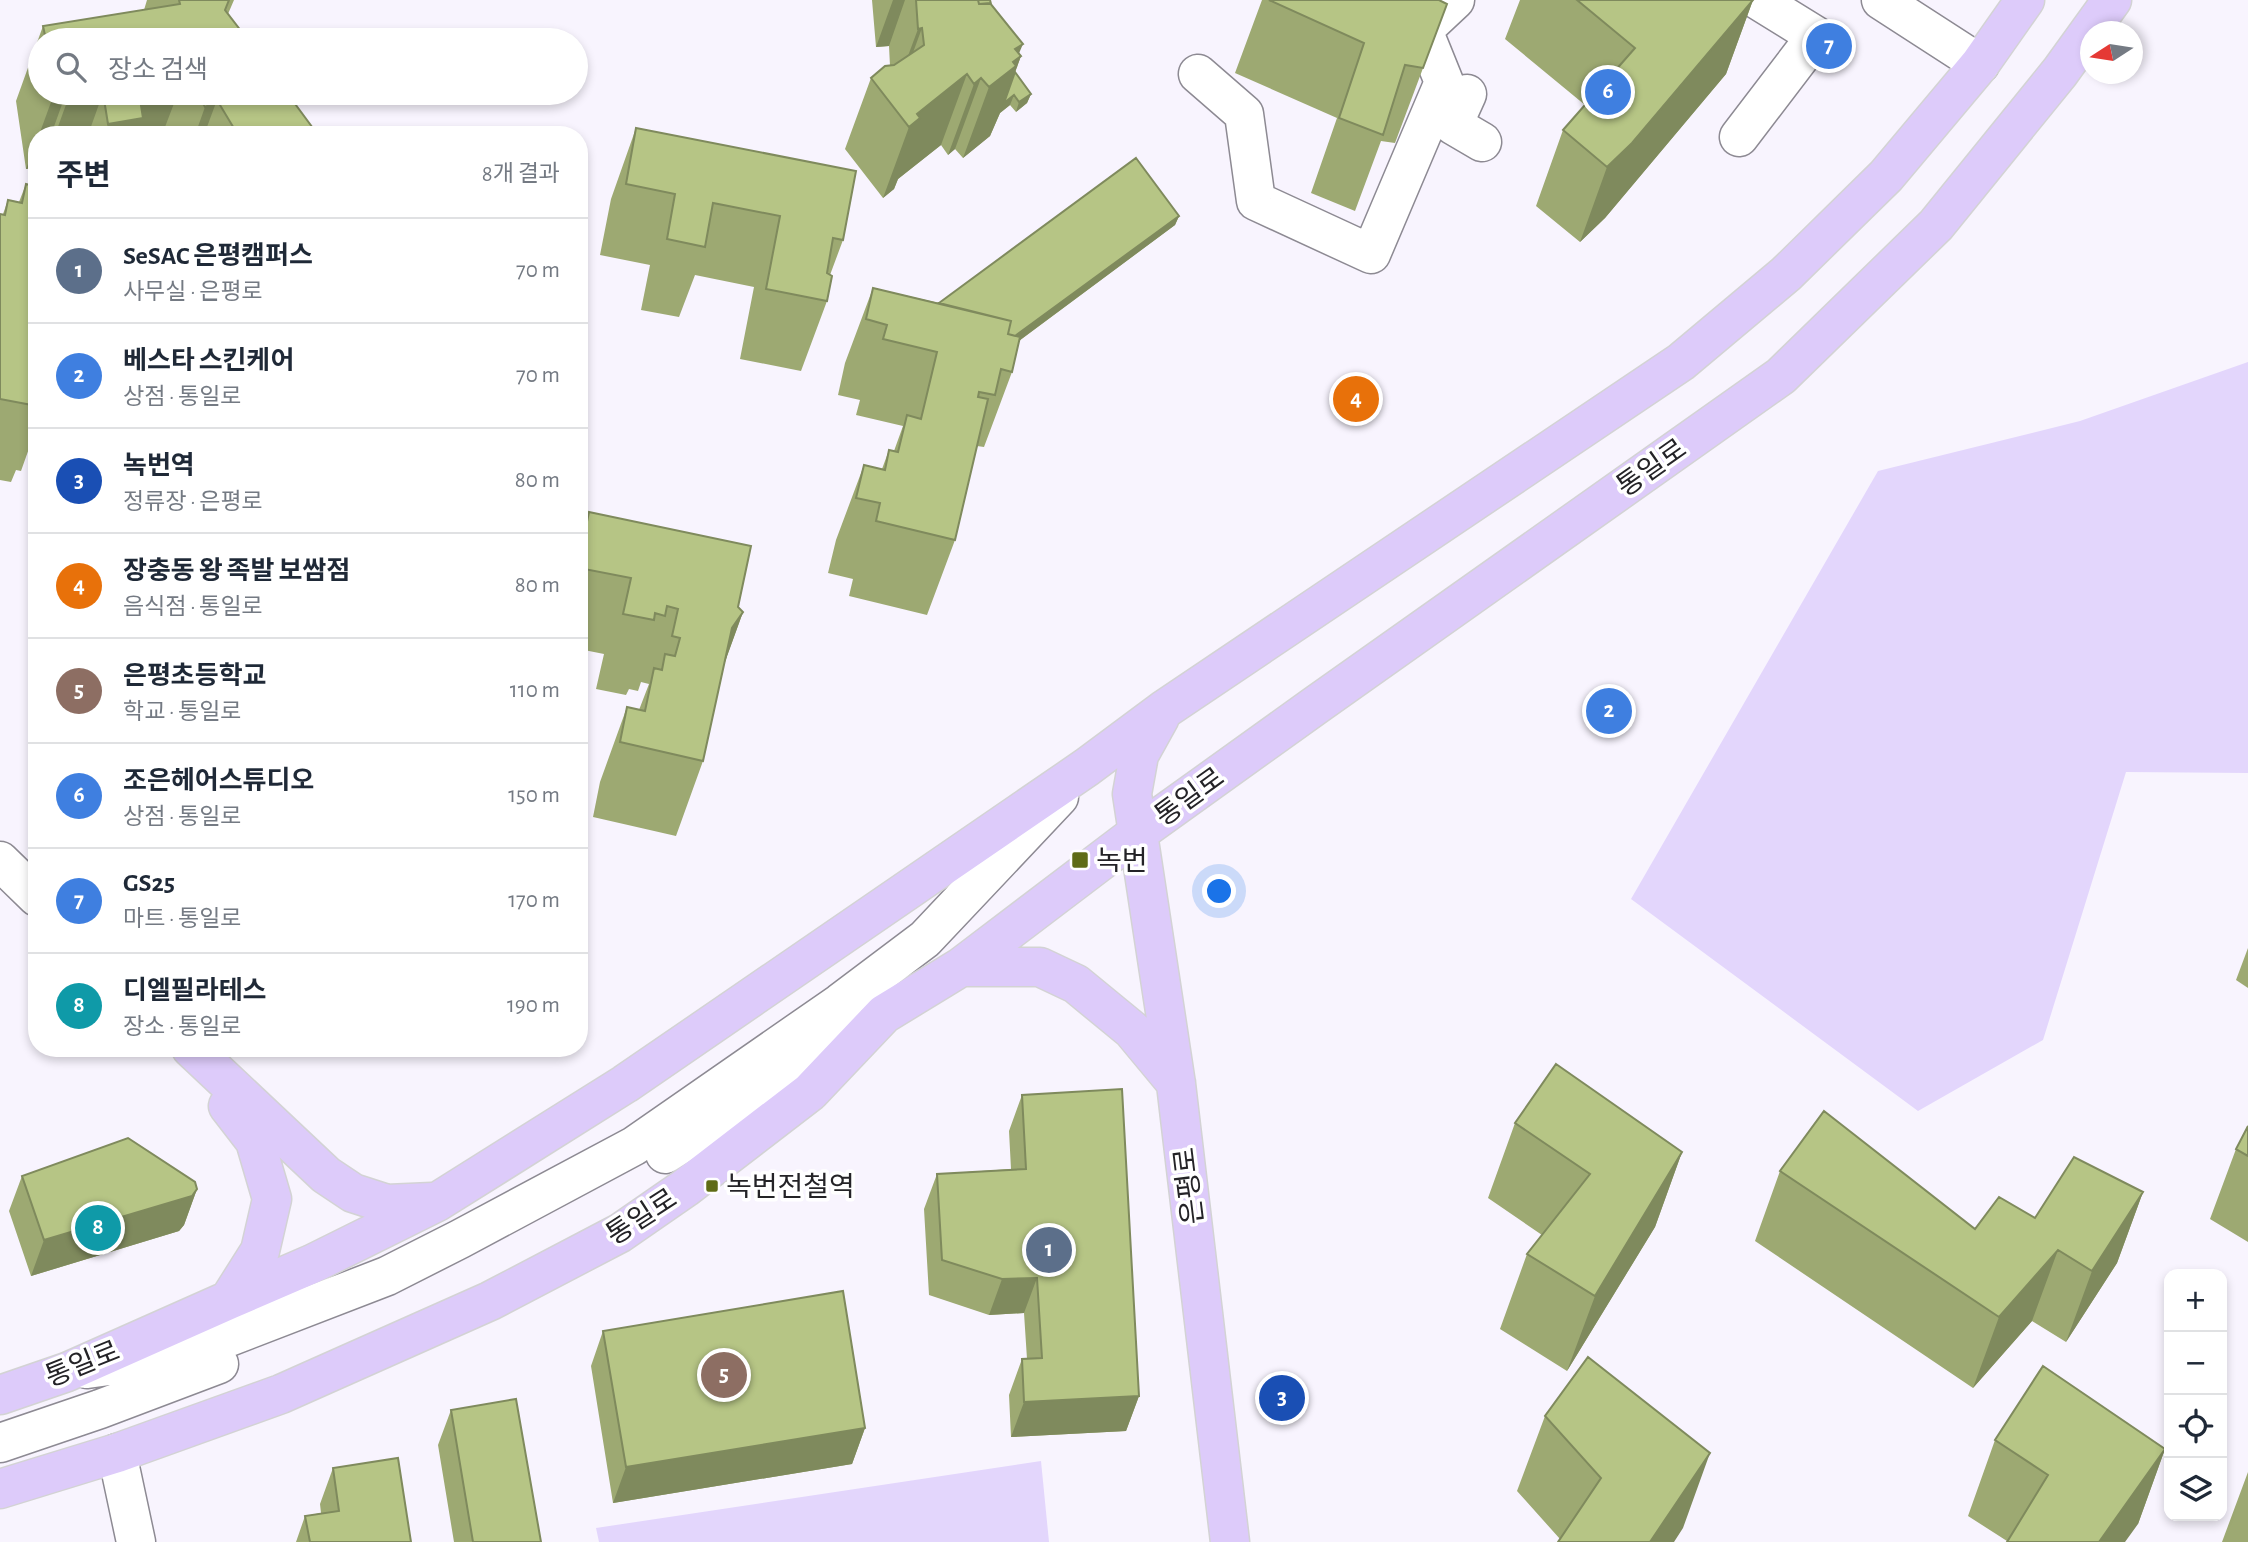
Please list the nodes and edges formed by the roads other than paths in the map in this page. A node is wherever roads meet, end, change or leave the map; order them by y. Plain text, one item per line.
1 (1455, 0) edge
2 (1758, 0) edge
3 (1881, 0) edge
4 (2025, 0) edge
5 (2112, 0) edge
6 (1979, 64) junction
7 (1198, 74) dead end
8 (1739, 137) dead end
9 (1164, 709) junction
10 (1087, 767) junction
11 (1139, 832) junction
12 (0, 861) edge
13 (28, 888) edge
14 (961, 967) junction
15 (884, 1014) junction
16 (191, 1057) edge
17 (201, 1057) edge
18 (1176, 1084) junction
19 (438, 1202) junction
20 (229, 1300) junction
21 (67, 1372) junction
22 (0, 1395) edge
23 (0, 1443) edge
24 (117, 1453) junction
25 (0, 1489) edge
26 (136, 1542) edge
27 (1230, 1542) edge

1 - 7 street
2 - 8 street
3 - 6 street
4 - 6 main road, 통일로
5 - 11 main road, 통일로
6 - 9 main road, 통일로
9 - 10 main road, 통일로
9 - 11 main road, 은평로
10 - 19 main road, 통일로
10 - 21 street
11 - 14 main road, 통일로
11 - 18 main road, 은평로
12 - 13 street
14 - 15 main road, 통일로
14 - 18 main road
15 - 23 street
15 - 24 main road, 통일로
16 - 20 main road
17 - 19 main road
18 - 27 main road, 은평로
19 - 20 main road, 통일로
20 - 21 main road, 통일로
21 - 22 main road, 통일로
24 - 25 main road, 통일로
24 - 26 street

